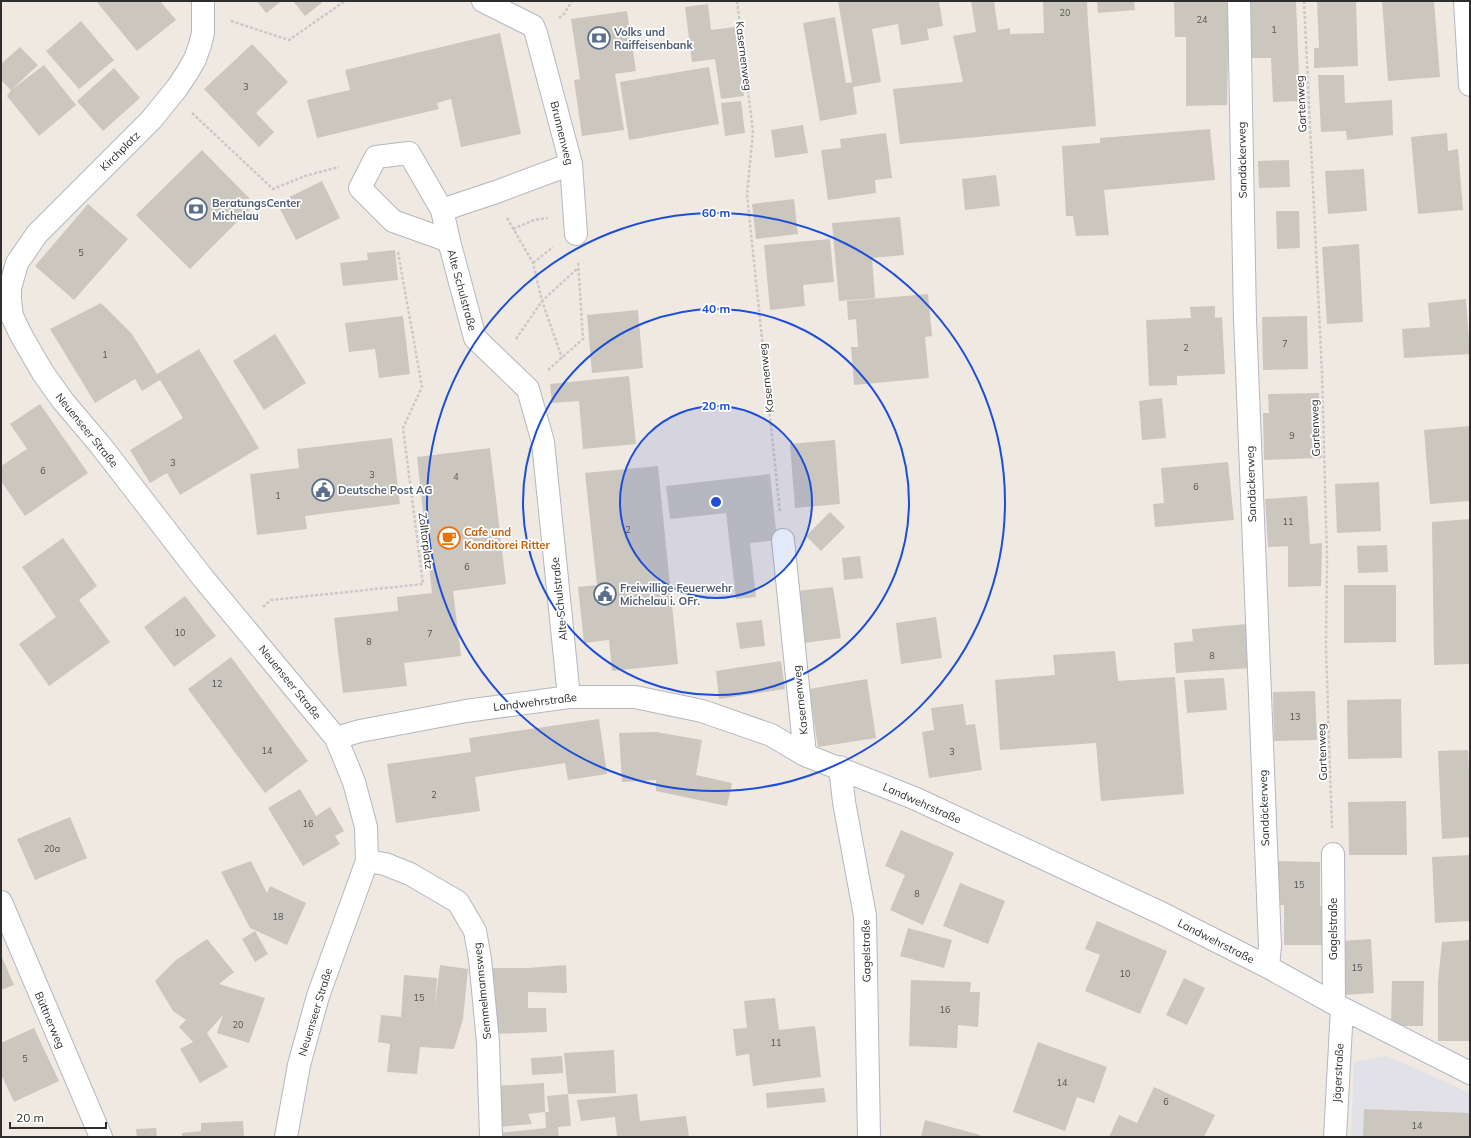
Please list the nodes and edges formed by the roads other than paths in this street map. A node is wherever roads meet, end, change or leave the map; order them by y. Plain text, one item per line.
1 (483, 1) edge
2 (1239, 1) edge
3 (1466, 1) edge
4 (203, 6) edge
5 (1470, 85) edge
6 (571, 164) junction
7 (442, 210) junction
8 (576, 234) road end
9 (449, 241) junction
10 (6, 290) edge
11 (783, 540) road end
12 (568, 697) junction
13 (336, 738) junction
14 (805, 755) junction
15 (840, 767) junction
16 (1333, 854) road end
17 (367, 861) junction
18 (1, 902) edge
19 (1268, 967) junction
20 (1338, 1006) junction
21 (1470, 1073) edge
22 (101, 1137) edge
23 (286, 1137) edge
24 (491, 1137) edge
25 (869, 1137) edge
26 (1335, 1137) edge

1 - 6 street, Brunnenweg
2 - 19 street, Sandäckerweg
3 - 5 street
4 - 10 street, Kirchplatz
6 - 7 street
6 - 8 street, Brunnenweg
7 - 9 street, Alte Schulstraße
7 - 9 street, Alte Schulstraße
9 - 12 street, Alte Schulstraße
10 - 13 street, Neuenseer Straße
11 - 14 street, Kasernenweg
12 - 13 street, Landwehrstraße
12 - 14 street, Landwehrstraße
13 - 17 street, Neuenseer Straße
14 - 15 street, Landwehrstraße
15 - 19 street, Landwehrstraße
15 - 25 street, Gagelstraße
16 - 20 street, Gagelstraße
17 - 23 street, Neuenseer Straße
17 - 24 street, Semmelmannsweg
18 - 22 street, Büttnerweg
19 - 20 street, Landwehrstraße
20 - 21 street, Landwehrstraße
20 - 26 street, Jägerstraße

